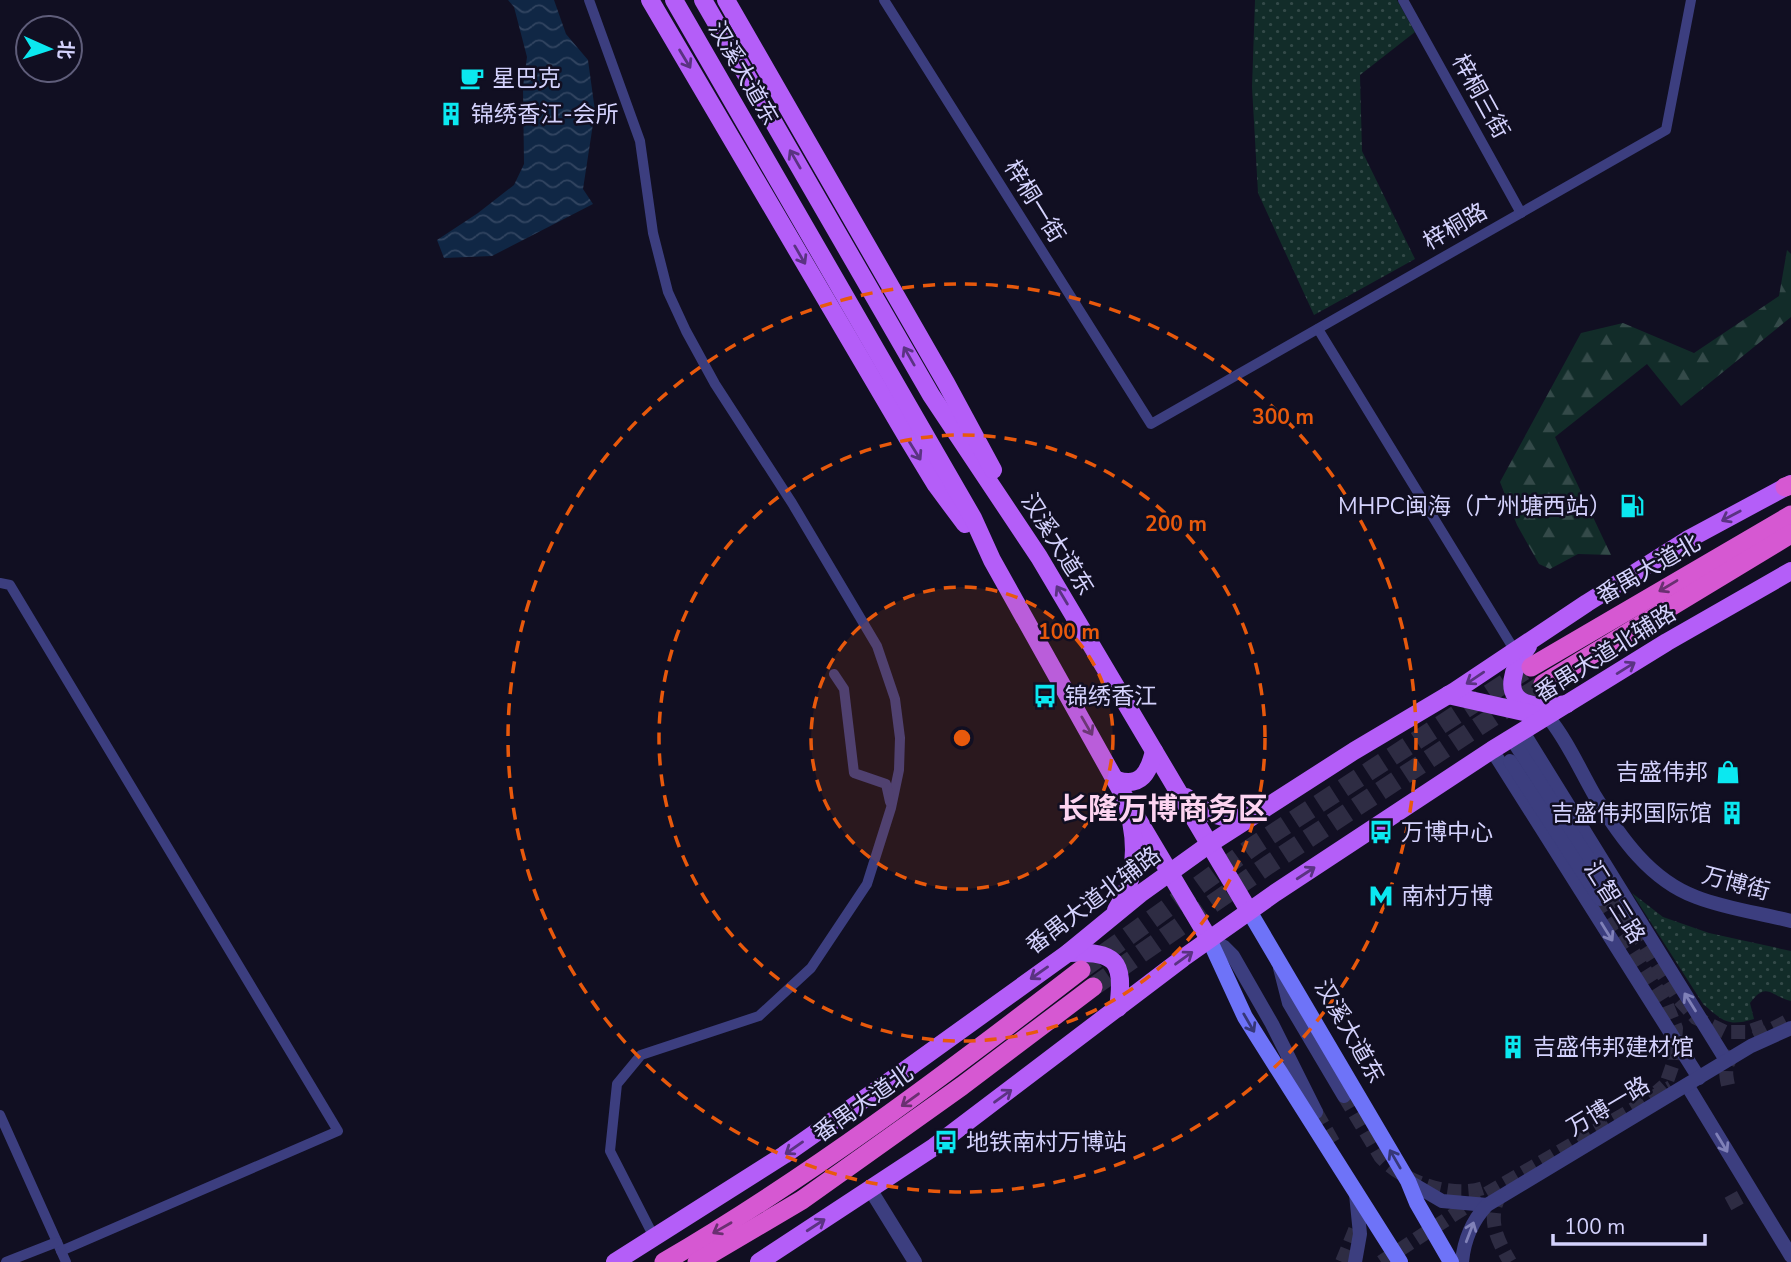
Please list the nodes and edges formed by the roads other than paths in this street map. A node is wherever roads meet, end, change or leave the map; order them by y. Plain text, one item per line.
1 (589, 0) edge
2 (650, 0) edge
3 (674, 0) edge
4 (703, 0) edge
5 (726, 0) edge
6 (884, 0) edge
7 (1403, 0) edge
8 (1690, 0) edge
9 (1521, 213) junction
10 (1318, 329) junction
11 (1151, 424) joint
12 (1789, 485) edge
13 (1791, 515) edge
14 (1791, 534) edge
15 (1039, 557) junction
16 (992, 560) junction
17 (1791, 572) edge
18 (5, 584) edge
19 (0, 593) edge
20 (1531, 640) junction
21 (1515, 651) junction
22 (1531, 667) tunnel mouth
23 (834, 674) dead end
24 (1543, 684) tunnel mouth
25 (1448, 695) junction
26 (1569, 704) junction
27 (1548, 718) junction
28 (1507, 742) junction
29 (1154, 751) junction
30 (1121, 788) junction
31 (1179, 791) junction
32 (891, 808) junction
33 (1259, 812) junction
34 (1210, 843) junction
35 (1170, 872) junction
36 (1606, 897) tunnel mouth
37 (1250, 911) junction
38 (1107, 921) junction
39 (1791, 921) edge
40 (1209, 939) junction
41 (1068, 953) junction
42 (1279, 960) junction
43 (1118, 1008) junction
44 (1791, 1028) edge
45 (1726, 1060) junction
46 (1693, 1081) junction
47 (1344, 1096) tunnel mouth
48 (1315, 1112) tunnel mouth
49 (0, 1115) edge
50 (1408, 1181) junction
51 (870, 1189) junction
52 (1356, 1194) junction
53 (1487, 1205) junction
54 (654, 1237) junction
55 (61, 1252) edge
56 (1791, 1256) edge
57 (6, 1262) edge
58 (615, 1262) edge
59 (664, 1262) edge
60 (697, 1262) edge
61 (759, 1262) edge
62 (915, 1262) edge
63 (1354, 1262) edge
64 (1400, 1262) edge
65 (1451, 1262) edge
66 (1462, 1262) edge

1 - 32 street
2 -> 16 main road
3 - 16 main road, 汉溪大道东
15 -> 4 main road, 汉溪大道东
5 - 15 main road
6 - 11 street, 梓桐一街
7 - 9 street, 梓桐三街
8 - 9 street, 梓桐路
9 - 10 street, 梓桐路
10 - 11 street, 梓桐路
10 - 21 street
12 -> 20 main road, 番禺大道北辅路
13 -> 22 highway, 番禺大道北
14 - 24 highway, 番禺大道北
29 -> 15 main road, 汉溪大道东
16 -> 30 main road, 汉溪大道东
26 -> 17 main road, 番禺大道北辅路
18 - 19 street
18 - 55 street
20 - 21 main road, 番禺大道北辅路
20 - 26 main road
21 -> 25 main road, 番禺大道北辅路
23 - 32 street
25 - 27 main road
25 - 33 main road, 番禺大道北辅路
26 - 27 main road, 番禺大道北辅路
27 - 28 main road, 番禺大道北辅路
27 - 39 street, 万博街
28 - 36 street
37 -> 28 main road, 番禺大道北辅路
45 -> 28 street, 汇智三路
28 -> 46 street, 汇智三路
29 - 30 main road
29 - 31 main road, 汉溪大道东
30 - 35 main road, 汉溪大道东
30 - 38 main road
31 - 33 main road
31 - 34 main road, 汉溪大道东
32 - 54 street
33 - 34 main road, 番禺大道北辅路
34 - 35 main road, 番禺大道北辅路
34 - 37 main road, 汉溪大道东
35 - 38 main road, 番禺大道北辅路
35 - 40 main road, 汉溪大道东
37 - 40 main road, 番禺大道北辅路
37 - 42 main road, 汉溪大道东
38 - 41 main road, 番禺大道北辅路
43 -> 40 main road, 番禺大道北辅路
40 - 48 street
40 -> 52 main road, 汉溪大道东
41 - 43 main road
41 -> 54 main road, 番禺大道北辅路
42 - 47 street
50 -> 42 main road, 汉溪大道东
51 -> 43 main road, 番禺大道北辅路
44 - 45 street, 万博一路
45 - 46 street, 万博一路
46 - 53 street, 万博一路
46 -> 56 street, 汇智三路
49 - 55 street
50 - 53 street
50 - 65 main road, 汉溪大道东
61 -> 51 main road, 番禺大道北辅路
51 - 62 street
52 - 63 street
52 - 64 main road, 汉溪大道东
66 -> 53 street
54 - 58 main road, 番禺大道北辅路
55 - 57 street
60 -> 59 highway, 番禺大道北

